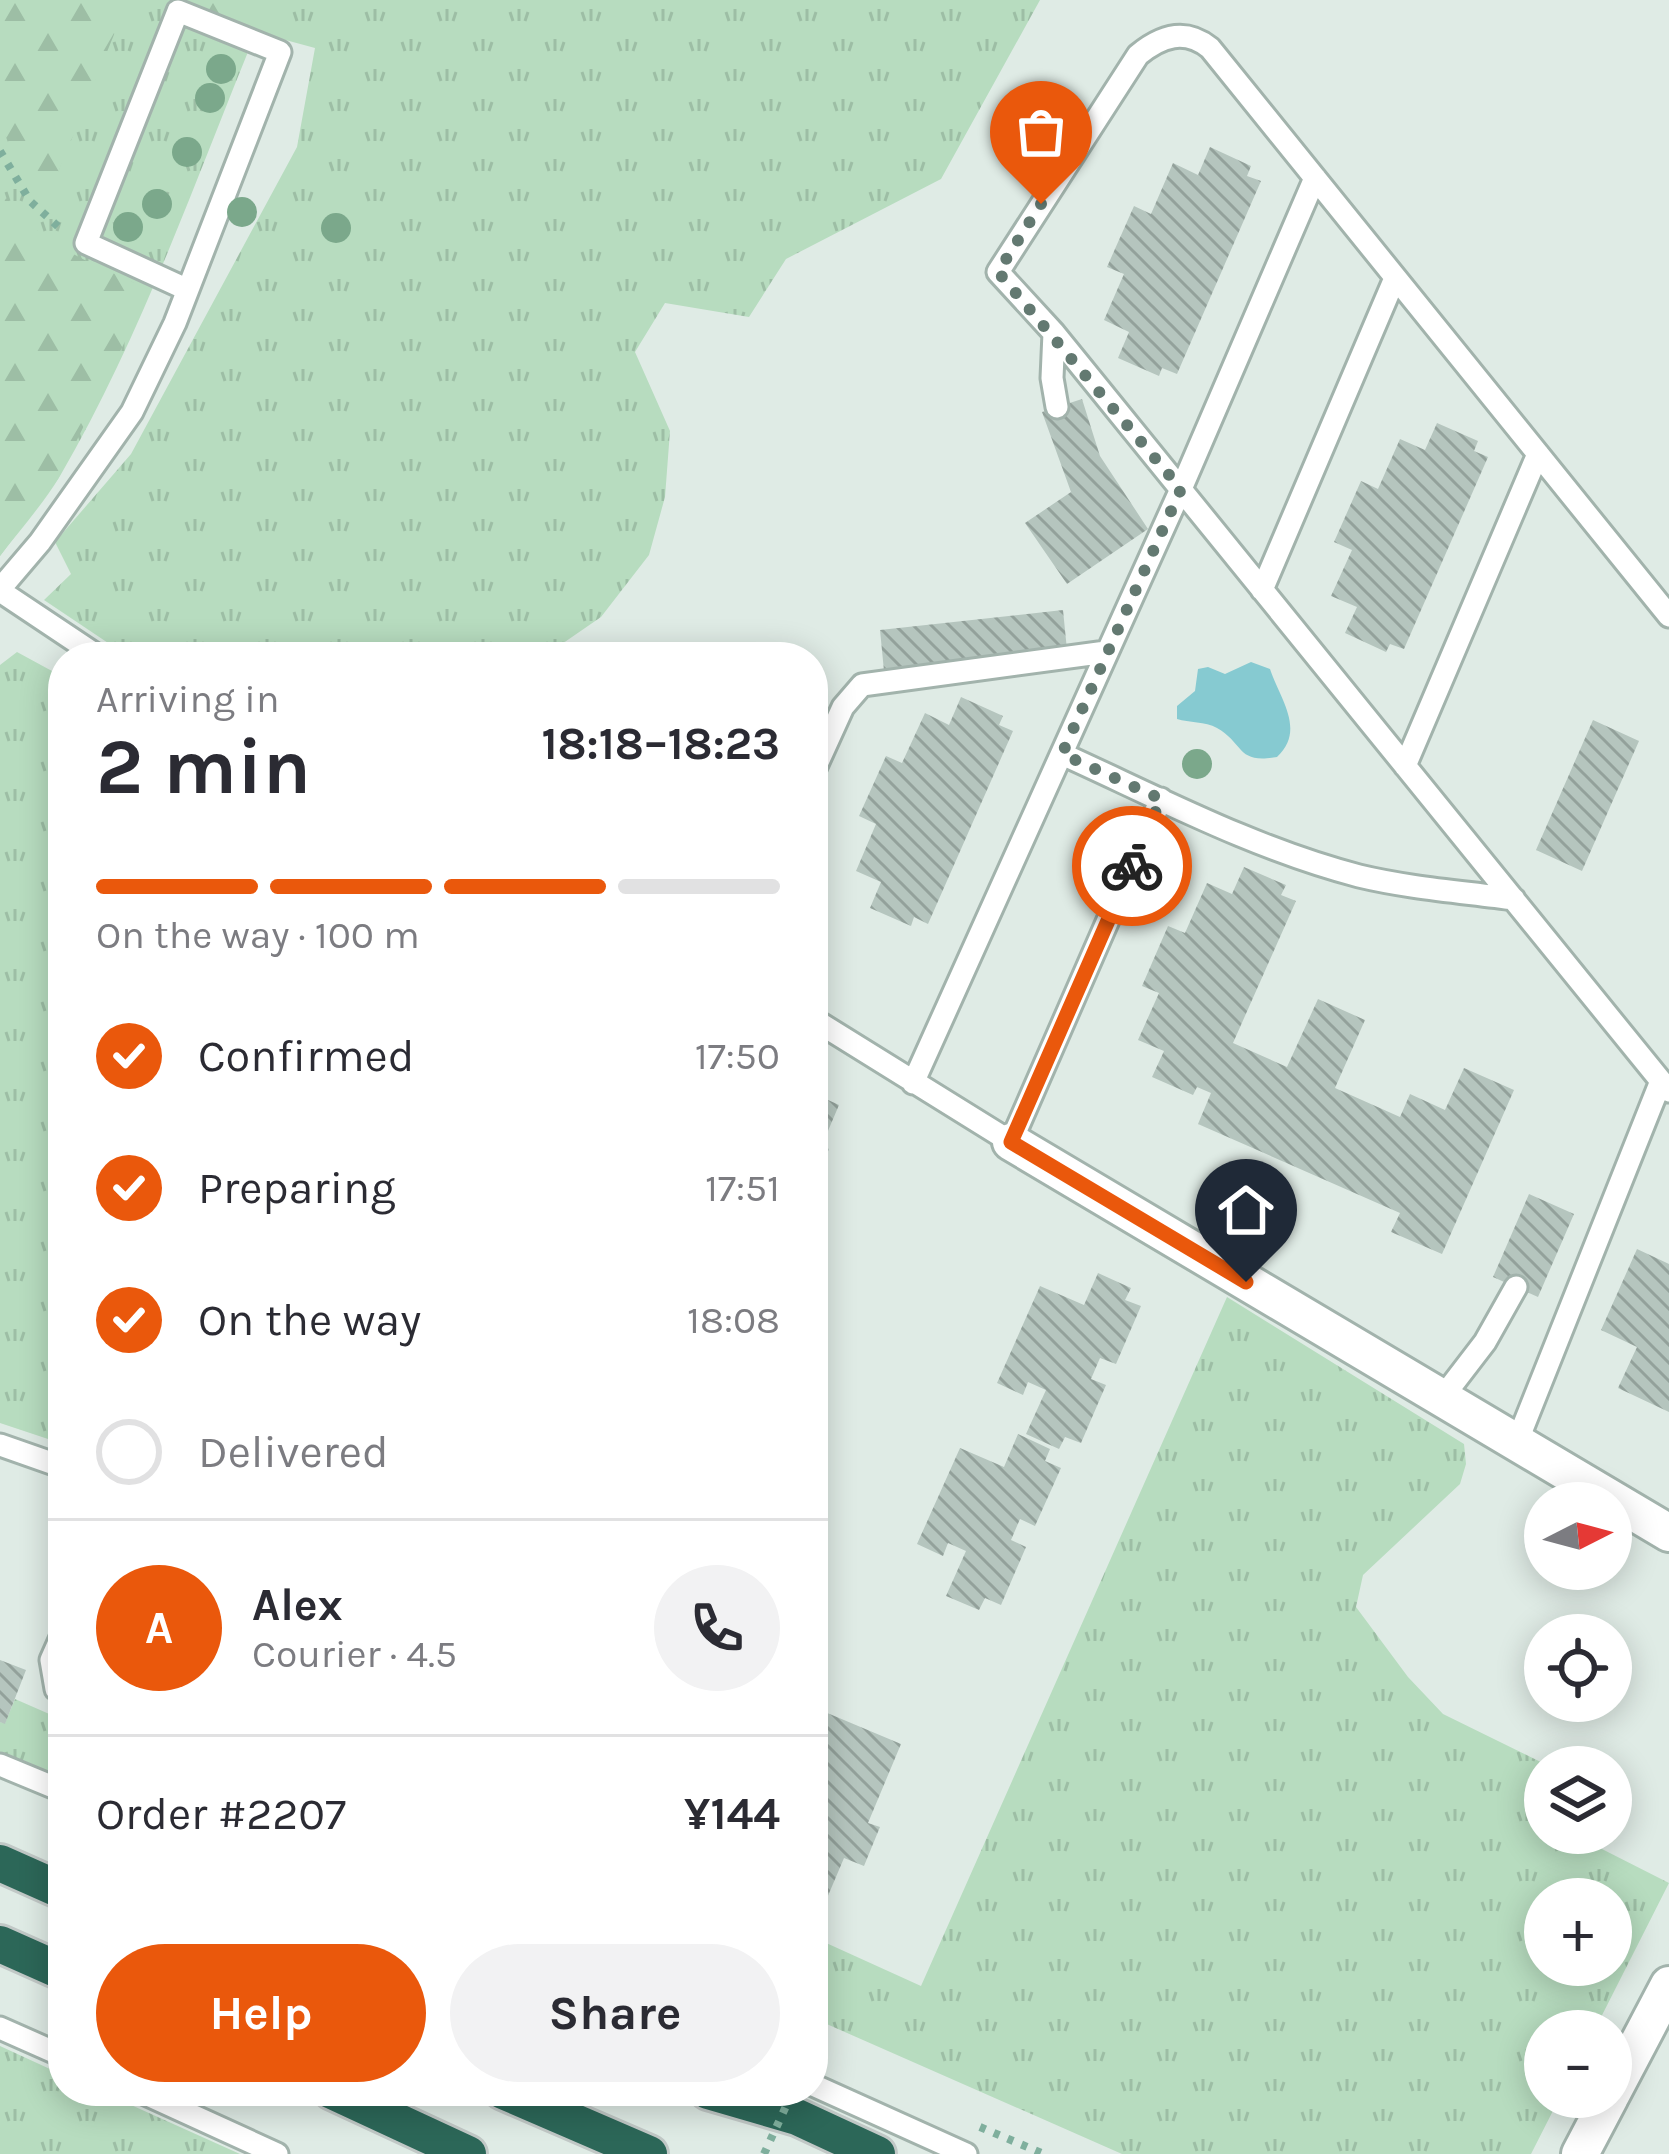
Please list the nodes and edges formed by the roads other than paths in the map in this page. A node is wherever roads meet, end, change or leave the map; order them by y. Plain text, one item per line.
1 (1315, 178) junction
2 (1395, 278) junction
3 (186, 289) junction
4 (1054, 334) junction
5 (1057, 407) dead end
6 (1538, 454) junction
7 (1181, 489) junction
8 (0, 590) edge
9 (1262, 590) junction
10 (1669, 616) edge
11 (77, 642) edge
12 (1106, 652) junction
13 (828, 740) edge
14 (1062, 754) junction
15 (1405, 766) junction
16 (1161, 799) junction
17 (1514, 899) junction
18 (828, 1028) edge
19 (913, 1083) junction
20 (1665, 1086) edge
21 (1011, 1142) junction
22 (1516, 1287) dead end
23 (1442, 1398) junction
24 (1516, 1442) junction
25 (0, 1445) edge
26 (48, 1463) edge
27 (1669, 1533) edge
28 (0, 1766) edge
29 (48, 1785) edge
30 (0, 1863) edge
31 (48, 1884) edge
32 (0, 1944) edge
33 (48, 1965) edge
34 (1669, 1984) edge
35 (0, 2028) edge
36 (48, 2049) edge
37 (1632, 2055) edge
38 (172, 2106) edge
39 (366, 2106) edge
40 (537, 2106) edge
41 (812, 2106) edge
42 (825, 2106) edge
43 (1599, 2118) edge
44 (277, 2154) edge
45 (467, 2154) edge
46 (649, 2154) edge
47 (878, 2154) edge
48 (966, 2154) edge
49 (1580, 2154) edge

1 - 2 lane
1 - 4 lane
1 - 7 lane
2 - 6 lane
2 - 9 lane
3 - 3 lane
3 - 8 lane
4 - 5 lane
4 - 7 lane
6 - 10 lane
6 - 15 lane
7 - 9 lane
7 - 12 lane
8 - 11 lane
9 - 15 lane
12 - 13 lane
12 - 14 lane
14 - 16 lane
14 - 19 lane
15 - 17 lane
16 - 17 lane
16 - 21 lane
17 - 20 lane
18 - 19 lane
19 - 21 lane
20 - 24 lane
21 - 23 street
22 - 23 lane
23 - 24 street
24 - 27 street
25 - 26 lane
28 - 29 lane
30 - 31 highway
32 - 33 highway
34 - 37 street
35 - 36 lane
38 - 44 lane
39 - 45 highway
40 - 46 highway
41 - 47 highway
42 - 48 lane
43 - 49 street

